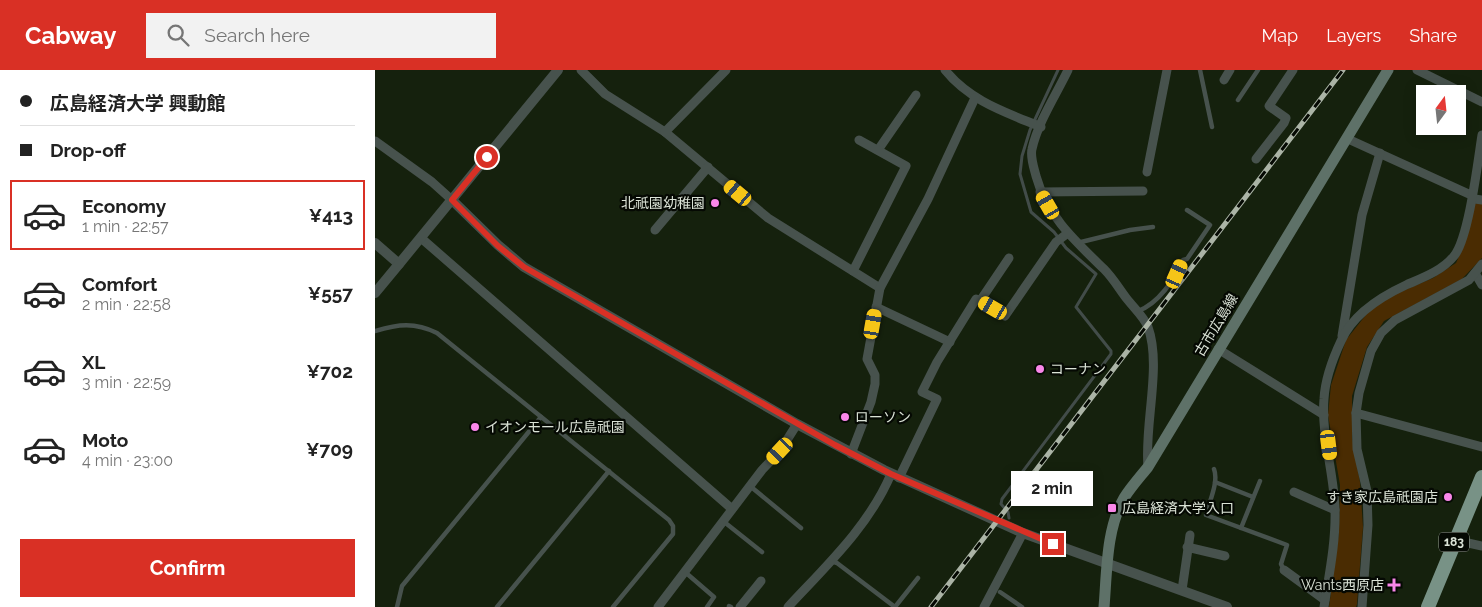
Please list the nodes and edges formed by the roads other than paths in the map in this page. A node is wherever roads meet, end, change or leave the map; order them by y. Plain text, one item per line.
1 (558, 70) edge
2 (581, 70) edge
3 (726, 70) edge
4 (945, 70) edge
5 (1068, 70) edge
6 (1167, 70) edge
7 (1200, 70) edge
8 (1230, 70) edge
9 (1258, 70) edge
10 (1293, 70) edge
11 (1388, 70) edge
12 (1417, 70) edge
13 (1223, 80) dead end
14 (916, 95) dead end
15 (975, 98) junction
16 (1238, 100) dead end
17 (1482, 102) edge
18 (1041, 126) junction
19 (1211, 127) dead end
20 (665, 132) junction
21 (1482, 134) edge
22 (1348, 139) junction
23 (859, 140) dead end
24 (375, 141) edge
25 (878, 150) junction
26 (1379, 153) junction
27 (1256, 159) dead end
28 (707, 168) junction
29 (1147, 172) dead end
30 (1143, 191) dead end
31 (1040, 192) junction
32 (1471, 195) junction
33 (452, 200) junction
34 (1482, 200) edge
35 (1187, 210) dead end
36 (1153, 227) dead end
37 (655, 230) dead end
38 (1067, 233) junction
39 (421, 238) junction
40 (375, 243) edge
41 (1076, 244) junction
42 (1009, 258) dead end
43 (399, 264) junction
44 (1482, 264) edge
45 (853, 271) junction
46 (1475, 272) junction
47 (1482, 285) edge
48 (880, 288) junction
49 (375, 293) edge
50 (980, 301) junction
51 (876, 307) junction
52 (1137, 312) junction
53 (375, 331) edge
54 (1341, 340) junction
55 (950, 342) junction
56 (1218, 349) junction
57 (1356, 412) junction
58 (1324, 415) junction
59 (541, 417) junction
60 (797, 424) junction
61 (1482, 447) edge
62 (851, 454) junction
63 (1148, 467) junction
64 (1214, 469) dead end
65 (609, 471) junction
66 (895, 476) junction
67 (1482, 477) edge
68 (1260, 481) dead end
69 (1215, 482) junction
70 (750, 486) junction
71 (1294, 492) dead end
72 (1253, 497) junction
73 (732, 509) junction
74 (1335, 510) junction
75 (723, 521) junction
76 (801, 528) dead end
77 (1241, 528) junction
78 (1023, 533) junction
79 (1190, 535) dead end
80 (1455, 540) junction
81 (1482, 546) edge
82 (1187, 547) junction
83 (762, 552) dead end
84 (1225, 556) dead end
85 (830, 561) junction
86 (1108, 563) junction
87 (1283, 570) joint
88 (685, 572) junction
89 (918, 578) dead end
90 (761, 581) dead end
91 (1182, 590) junction
92 (1000, 592) dead end
93 (1325, 603) edge
94 (397, 607) edge
95 (497, 607) edge
96 (613, 607) edge
97 (658, 607) edge
98 (707, 607) edge
99 (740, 607) edge
100 (788, 607) edge
101 (895, 607) edge
102 (984, 607) edge
103 (1022, 607) edge
104 (1104, 607) edge
105 (1227, 607) edge
106 (1362, 607) edge
107 (1428, 607) edge

1 - 33 street
2 - 20 street
3 - 20 street
4 - 15 street
5 - 18 street
6 - 29 street
7 - 19 lane
8 - 13 street
9 - 16 lane
10 - 27 street
11 - 22 main road, 古市広島線
12 - 17 street
14 - 25 street
15 - 18 street
15 - 48 street
18 - 31 street
20 - 28 street
21 - 32 street
22 - 26 street
22 - 56 main road, 古市広島線
23 - 25 street
24 - 33 street
25 - 45 street
26 - 32 street
26 - 54 street
28 - 37 street
28 - 45 street
30 - 31 street
31 - 38 street
32 - 34 street
32 - 54 street
33 - 39 street
33 - 60 street
35 - 52 lane
36 - 41 lane
38 - 41 street
38 - 50 street
39 - 43 street
39 - 73 street
40 - 43 street
41 - 52 street
42 - 50 street
43 - 49 street
44 - 46 street
45 - 48 street
46 - 47 street
46 - 57 street
48 - 51 street
50 - 55 street
51 - 55 street
51 - 62 street
52 - 63 street
53 - 59 lane
54 - 58 street
55 - 66 street
56 - 58 street
56 - 63 main road, 古市広島線
57 - 61 street
57 - 106 street
58 - 74 street
59 - 65 lane
59 - 94 lane
60 - 62 street
60 - 70 street
62 - 66 street
63 - 86 main road, 古市広島線
64 - 69 lane
65 - 95 lane
65 - 96 lane
66 - 78 street
66 - 85 street
67 - 80 highway, 183
68 - 72 lane
69 - 72 lane
69 - 77 lane
70 - 73 street
70 - 76 lane
71 - 74 street
72 - 77 lane
73 - 75 street
74 - 93 street
75 - 83 lane
75 - 88 street
77 - 87 lane
78 - 86 street
78 - 102 street
79 - 82 street
80 - 81 street
80 - 107 highway, 183
82 - 84 street
82 - 91 street
85 - 100 street
85 - 101 lane
86 - 91 street
86 - 104 main road, 古市広島線
87 - 93 street
88 - 97 street
88 - 98 lane
89 - 101 lane
90 - 99 street
91 - 105 street
92 - 103 lane

